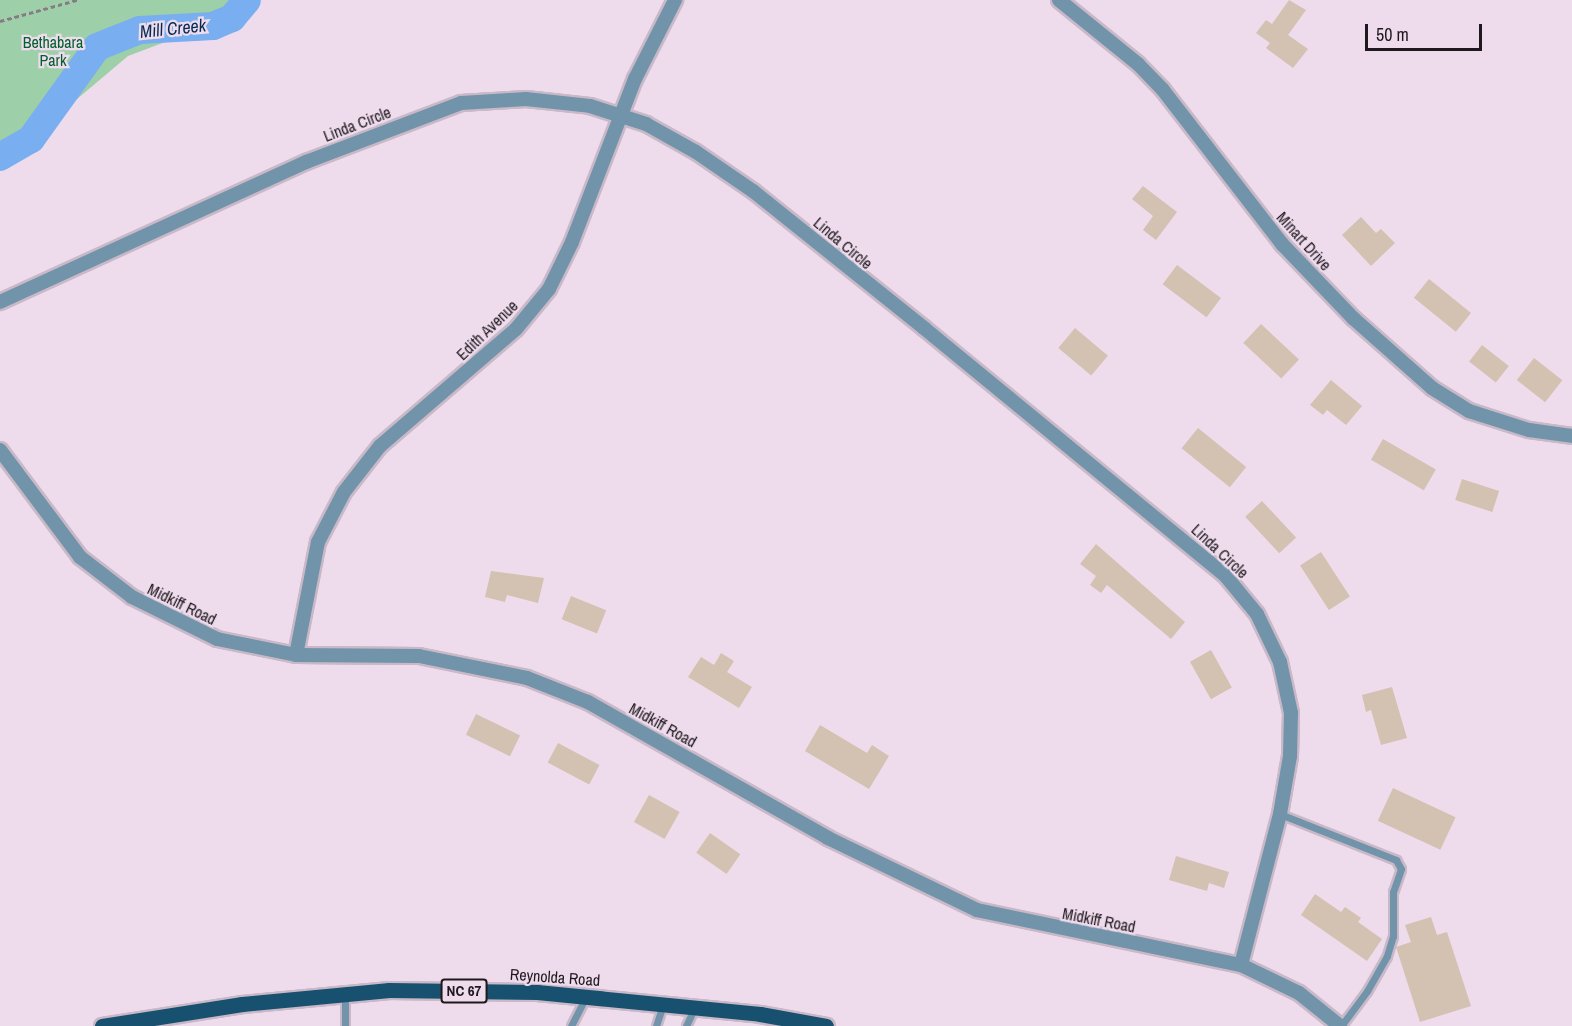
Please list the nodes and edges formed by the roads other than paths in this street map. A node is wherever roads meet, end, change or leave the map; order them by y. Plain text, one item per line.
1 (675, 0) edge
2 (1059, 0) edge
3 (621, 114) junction
4 (0, 302) edge
5 (1572, 436) edge
6 (0, 450) edge
7 (296, 655) junction
8 (1280, 814) junction
9 (1240, 965) junction
10 (345, 993) junction
11 (586, 997) junction
12 (663, 1005) junction
13 (694, 1009) junction
14 (102, 1026) edge
15 (345, 1026) edge
16 (571, 1026) edge
17 (656, 1026) edge
18 (686, 1026) edge
19 (826, 1026) edge
20 (1340, 1026) edge

1 - 3 street, Edith Avenue
2 - 5 street, Minart Drive
3 - 4 street, Linda Circle
3 - 7 street, Edith Avenue
3 - 8 street, Linda Circle
6 - 7 street, Midkiff Road
7 - 9 street, Midkiff Road
8 - 9 street, Linda Circle
8 - 20 lane
9 - 20 street, Midkiff Road
10 - 11 main road, Reynolda Road / NC 67
10 - 14 main road, Reynolda Road / NC 67
10 - 15 lane
11 - 12 main road, Reynolda Road / NC 67
11 - 16 lane
12 - 13 main road, Reynolda Road / NC 67
12 - 17 lane
13 - 18 lane
13 - 19 main road, Reynolda Road / NC 67

